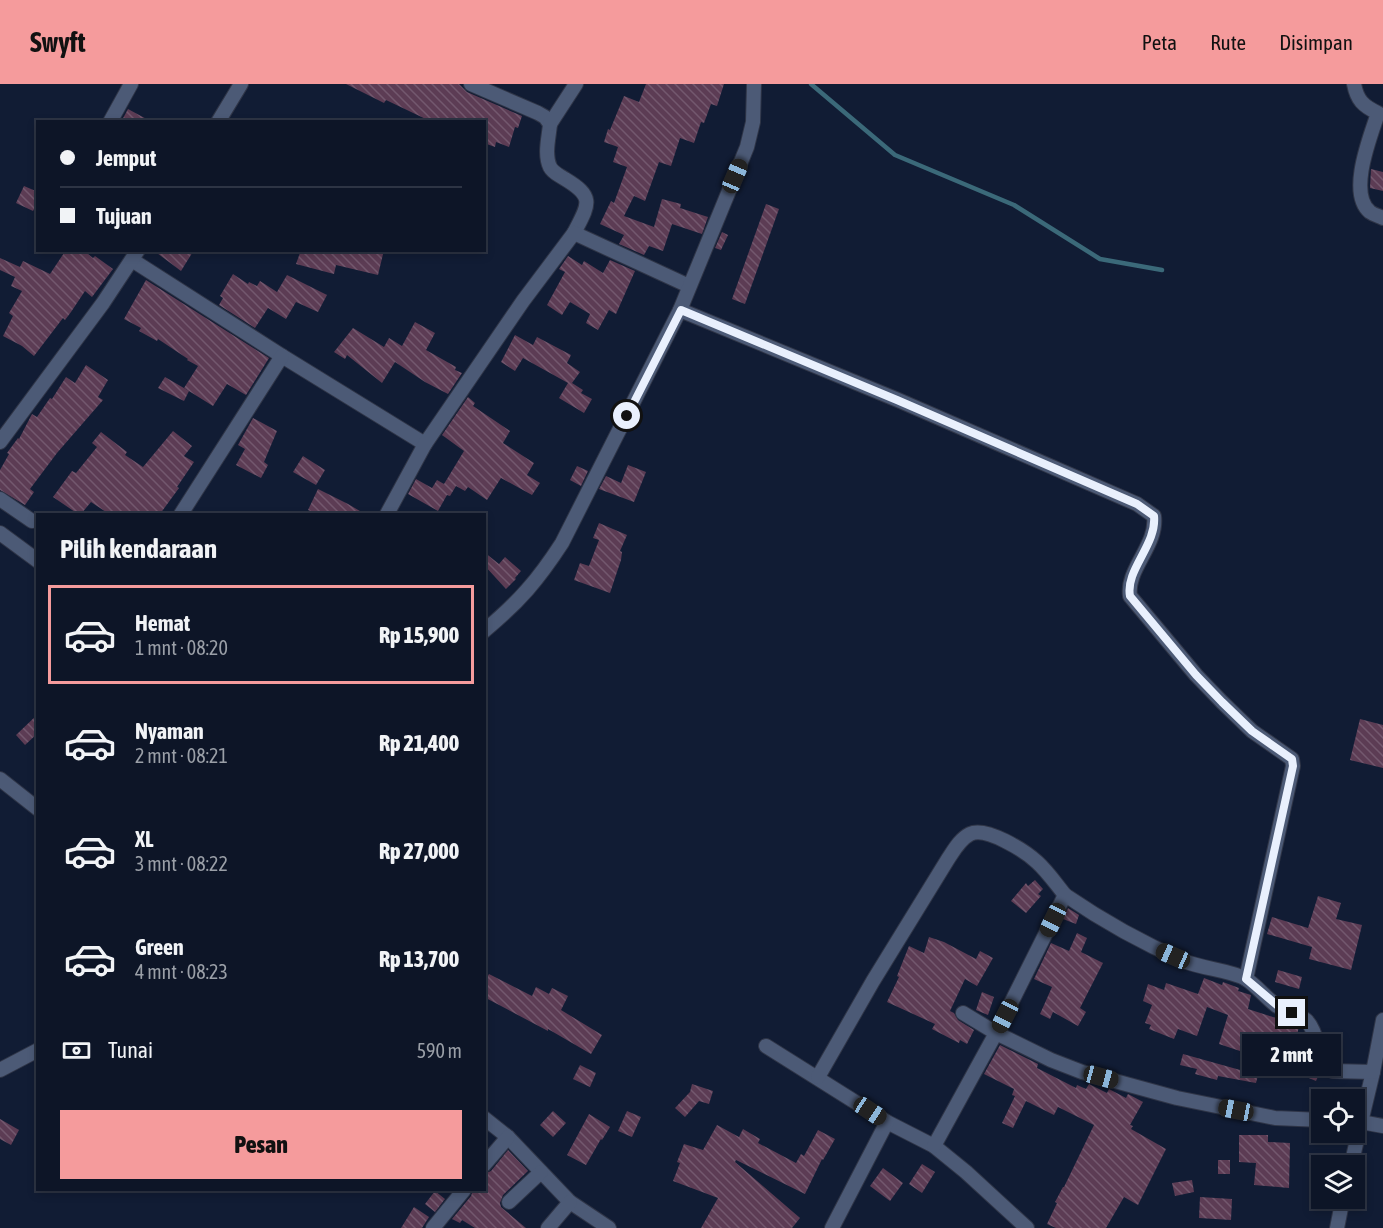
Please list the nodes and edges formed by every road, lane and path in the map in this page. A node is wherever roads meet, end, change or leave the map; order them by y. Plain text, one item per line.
1 (131, 84) edge
2 (241, 84) edge
3 (471, 84) edge
4 (576, 84) edge
5 (754, 84) edge
6 (1354, 84) edge
7 (1381, 113) edge
8 (111, 120) edge
9 (219, 120) edge
10 (550, 124) junction
11 (1383, 219) edge
12 (574, 233) junction
13 (135, 255) edge
14 (689, 286) junction
15 (681, 310) junction
16 (282, 356) junction
17 (0, 442) edge
18 (426, 444) junction
19 (0, 499) edge
20 (182, 513) edge
21 (388, 513) edge
22 (32, 521) dead end
23 (0, 533) edge
24 (36, 560) edge
25 (486, 629) edge
26 (0, 779) edge
27 (36, 806) edge
28 (1065, 895) junction
29 (1246, 979) junction
30 (963, 1013) dead end
31 (1383, 1020) edge
32 (996, 1033) junction
33 (766, 1046) dead end
34 (36, 1051) edge
35 (0, 1070) edge
36 (1373, 1072) junction
37 (818, 1077) junction
38 (1365, 1099) edge
39 (486, 1120) edge
40 (1311, 1120) edge
41 (887, 1122) junction
42 (1365, 1123) edge
43 (1383, 1126) edge
44 (508, 1137) junction
45 (934, 1146) junction
46 (486, 1163) edge
47 (541, 1172) junction
48 (463, 1191) edge
49 (509, 1202) dead end
50 (570, 1202) junction
51 (1341, 1209) edge
52 (433, 1228) edge
53 (548, 1228) edge
54 (609, 1228) edge
55 (831, 1228) edge
56 (1027, 1228) edge
57 (1337, 1228) edge

1 - 8 street
2 - 9 street
3 - 10 street
4 - 10 street
5 - 14 street
6 - 7 street
7 - 11 street
10 - 12 street
12 - 14 street
12 - 18 street
13 - 16 street
13 - 17 street
14 - 15 street
15 - 25 street
15 - 29 street
16 - 18 street
16 - 20 street
18 - 21 street
19 - 22 street
23 - 24 street
26 - 27 street
28 - 29 street
28 - 32 street
28 - 37 street
29 - 36 street
30 - 32 street
31 - 36 street
32 - 40 street
32 - 45 street
33 - 37 street
34 - 35 street
36 - 38 street
37 - 41 street
39 - 44 street
41 - 45 street
41 - 55 street
42 - 43 street
44 - 46 street
44 - 47 street
45 - 56 street
47 - 49 street
47 - 50 street
48 - 52 street
50 - 53 street
50 - 54 street
51 - 57 street

